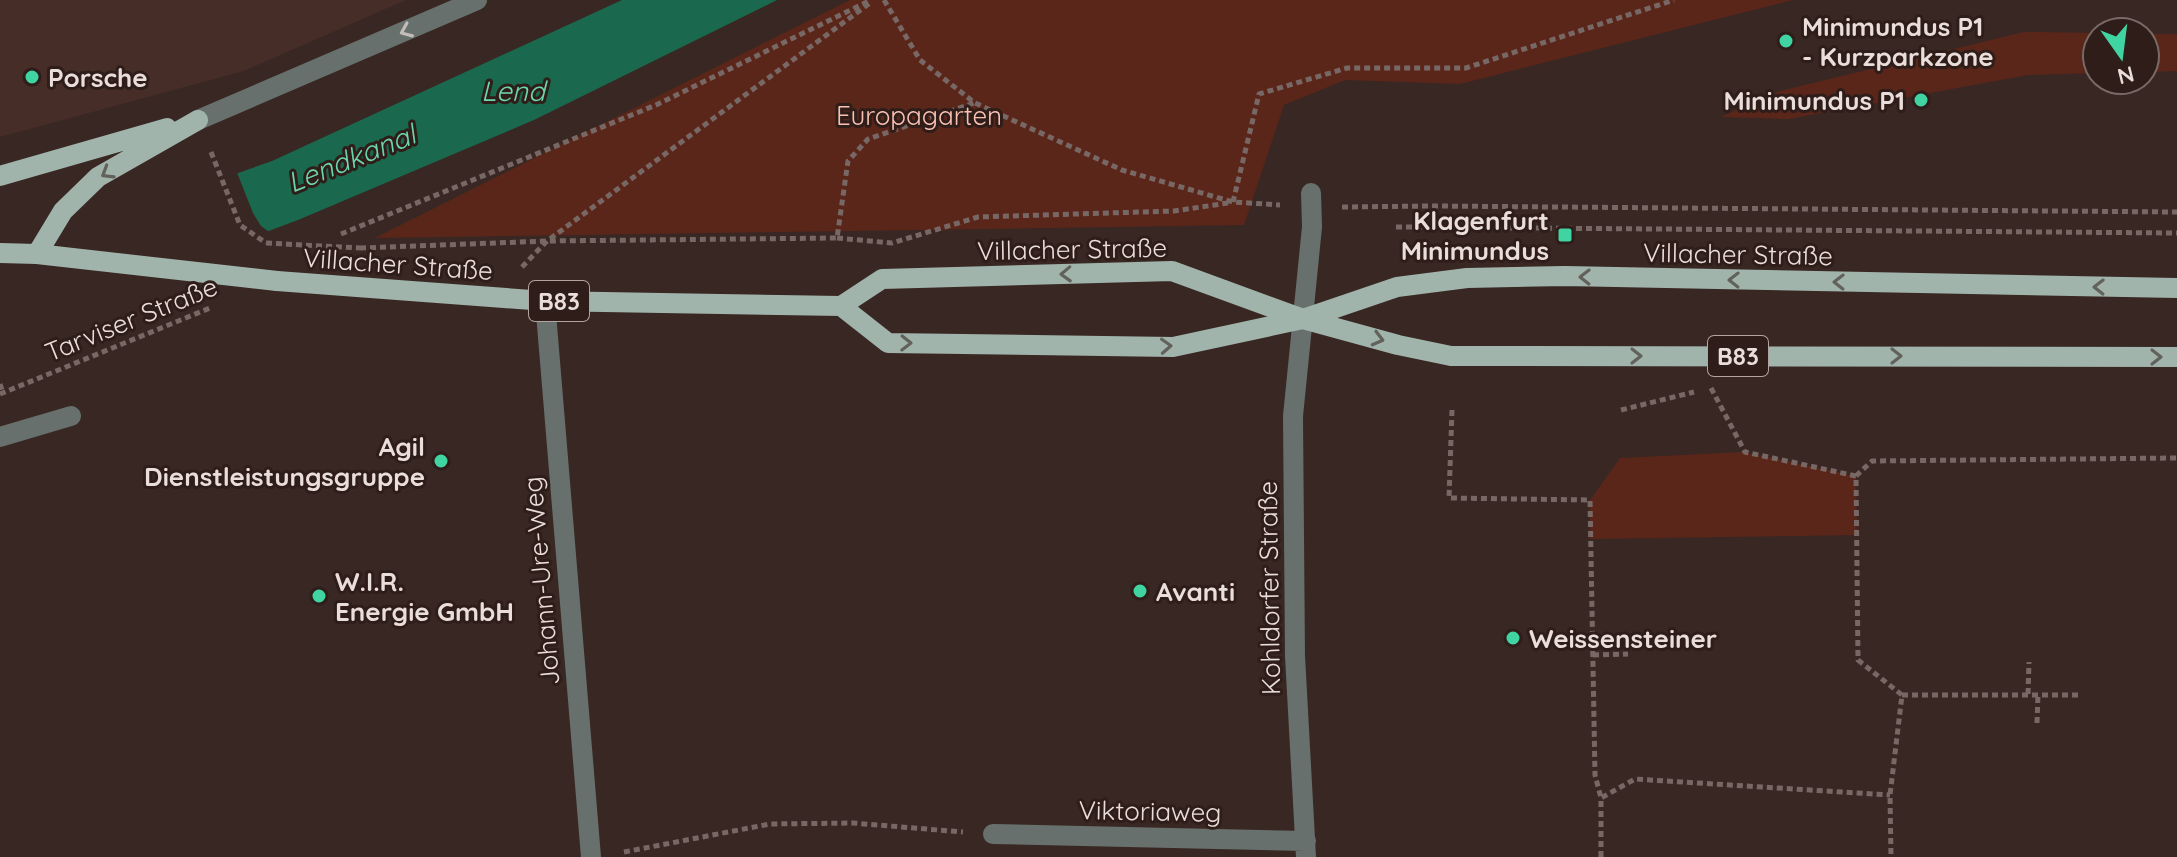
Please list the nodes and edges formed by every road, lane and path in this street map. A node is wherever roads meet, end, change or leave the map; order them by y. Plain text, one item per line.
1 (477, 0) edge
2 (873, 0) edge
3 (884, 0) edge
4 (1674, 0) edge
5 (975, 103) junction
6 (198, 120) junction
7 (219, 174) dead end
8 (0, 176) edge
9 (1312, 200) junction
10 (1233, 202) junction
11 (2177, 212) edge
12 (1396, 227) dead end
13 (2177, 233) edge
14 (341, 234) dead end
15 (837, 238) junction
16 (547, 241) junction
17 (0, 253) edge
18 (37, 254) junction
19 (2177, 288) edge
20 (492, 298) junction
21 (545, 301) junction
22 (223, 303) dead end
23 (841, 306) junction
24 (1303, 319) junction
25 (2177, 357) edge
26 (0, 384) edge
27 (2, 393) edge
28 (1452, 410) dead end
29 (1621, 410) dead end
30 (71, 416) dead end
31 (0, 437) edge
32 (2177, 458) edge
33 (1856, 476) junction
34 (1628, 654) dead end
35 (1593, 655) junction
36 (2029, 662) dead end
37 (2028, 694) junction
38 (1902, 695) junction
39 (2038, 695) junction
40 (2081, 695) dead end
41 (2037, 723) dead end
42 (1890, 795) junction
43 (1601, 798) junction
44 (993, 834) joint
45 (1306, 849) edge
46 (601, 856) edge
47 (1601, 857) edge
48 (1891, 857) edge

1 -> 6 street
2 - 14 path
2 - 16 path
3 - 5 path
4 - 10 path
5 - 10 path
5 - 15 path
6 - 8 main road
6 -> 18 main road
7 - 16 path, bridge
9 - 10 path
9 - 11 path
9 - 24 street, Kohldorfer Straße
10 - 15 path
12 - 13 path
15 - 16 path
16 - 20 path
17 - 18 main road, Villacher Straße / B83
18 - 20 main road, Villacher Straße / B83, bridge
19 -> 24 main road, Villacher Straße / B83
20 - 21 main road, Villacher Straße / B83
21 - 23 main road, Villacher Straße / B83
21 - 46 street, Johann-Ure-Weg
22 - 27 path, Tarviser Straße
23 -> 24 main road, Villacher Straße / B83
24 -> 23 main road, Villacher Straße / B83
24 -> 25 main road, Villacher Straße / B83
24 - 45 street, Kohldorfer Straße
26 - 27 path
28 - 35 path
29 - 33 path
30 - 31 street
32 - 33 path
33 - 38 path
34 - 35 path
35 - 43 path
36 - 37 path
37 - 38 path
37 - 39 path
38 - 42 path
39 - 40 path
39 - 41 path
42 - 43 path
42 - 48 path
43 - 47 path
44 - 45 street, Viktoriaweg
44 - 46 path

